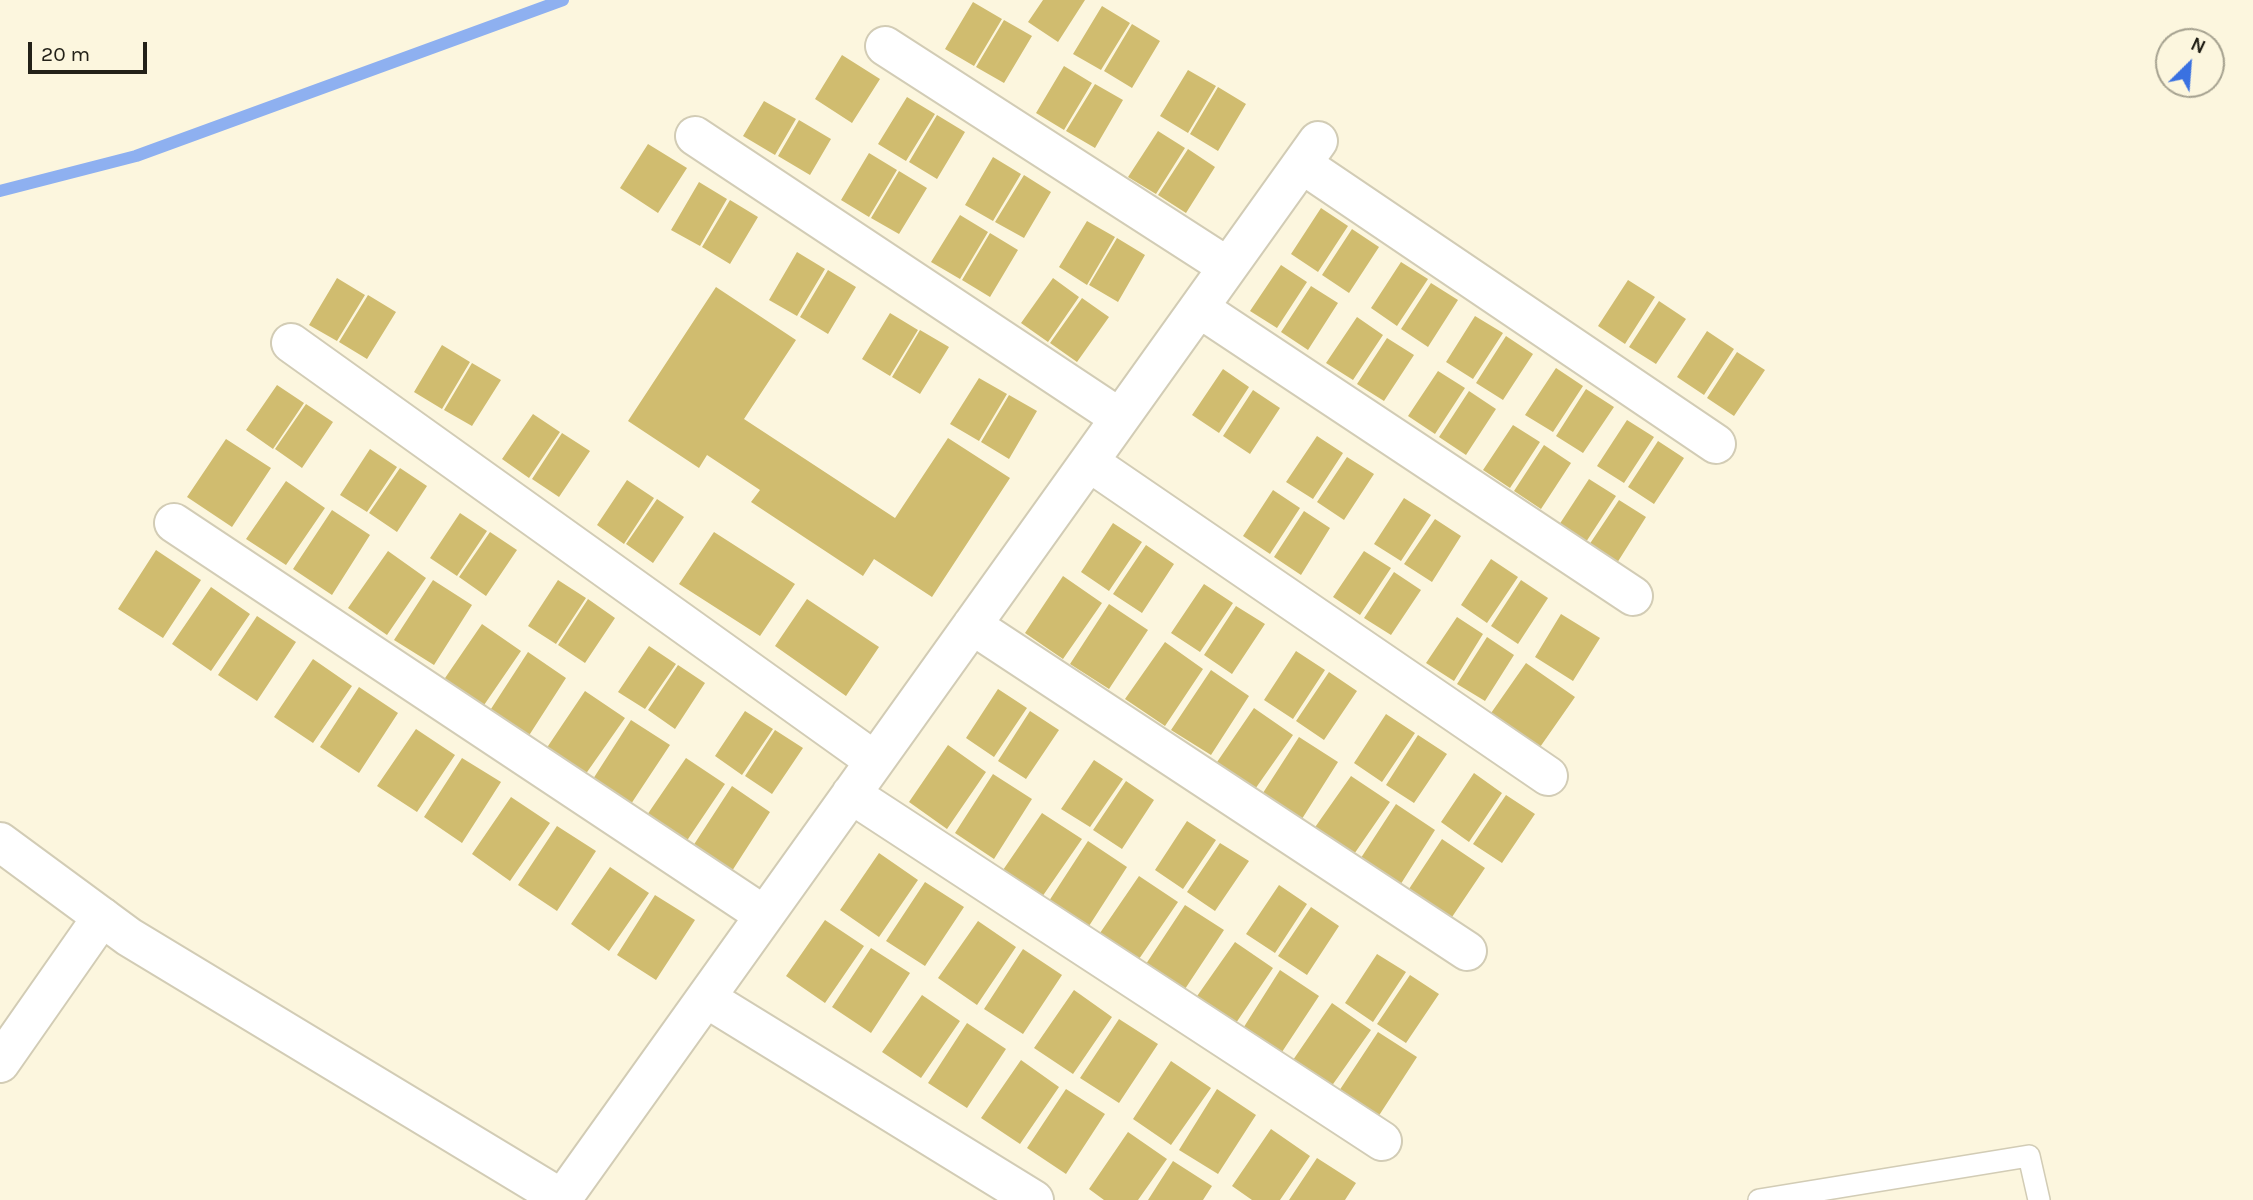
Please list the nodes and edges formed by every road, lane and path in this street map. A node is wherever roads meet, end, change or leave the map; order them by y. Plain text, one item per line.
1 (885, 46) dead end
2 (695, 136) dead end
3 (1228, 267) junction
4 (1199, 308) junction
5 (292, 343) dead end
6 (1120, 418) junction
7 (1716, 444) dead end
8 (1089, 462) junction
9 (174, 523) dead end
10 (1633, 596) dead end
11 (972, 625) junction
12 (875, 761) junction
13 (1548, 776) dead end
14 (851, 794) junction
15 (0, 842) edge
16 (764, 915) junction
17 (102, 917) junction
18 (1467, 951) dead end
19 (706, 998) junction
20 (0, 1063) edge
21 (1382, 1141) dead end
22 (563, 1199) edge
23 (1034, 1200) edge
24 (1759, 1200) edge
25 (2039, 1200) edge

1 - 3 street
2 - 6 street
3 - 4 street
3 - 7 street
4 - 6 street
4 - 10 street
5 - 12 street
6 - 8 street
8 - 11 street
8 - 13 street
9 - 16 street
11 - 12 street
11 - 18 street
12 - 14 street
14 - 16 street
14 - 21 street
15 - 17 street
16 - 19 street
17 - 20 street
17 - 22 street
19 - 22 street
19 - 23 street
24 - 25 lane

